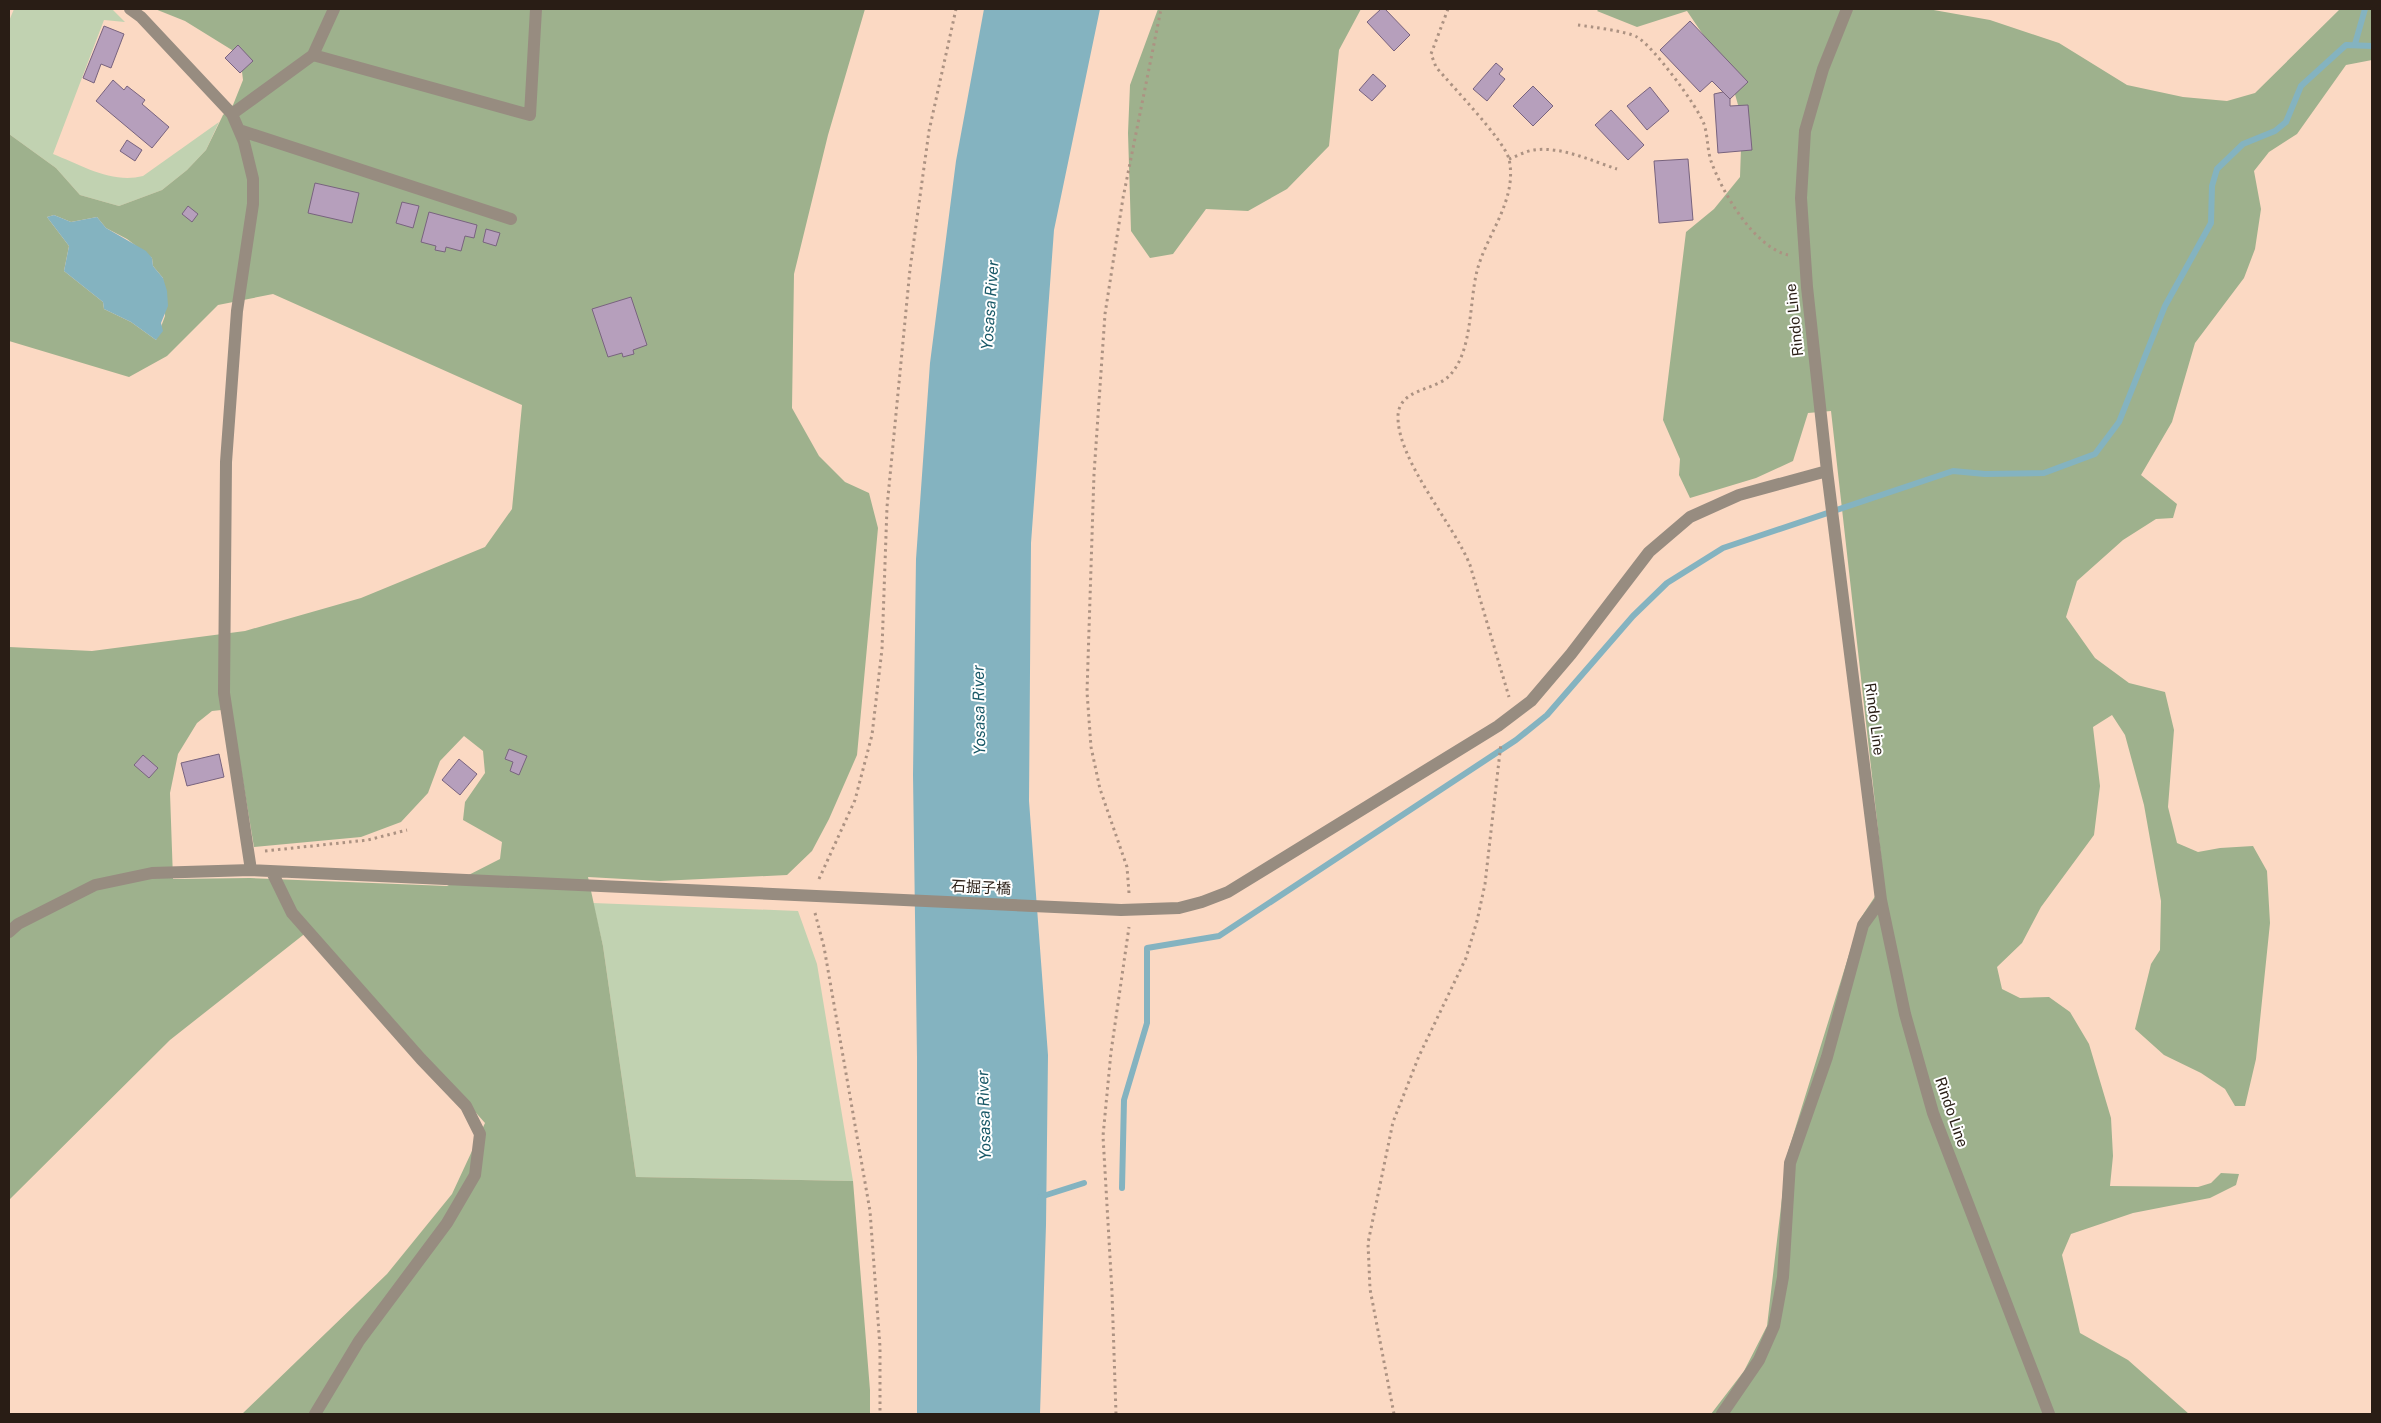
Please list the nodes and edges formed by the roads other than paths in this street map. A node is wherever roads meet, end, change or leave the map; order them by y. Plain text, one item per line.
1 (130, 9) edge
2 (334, 9) edge
3 (536, 9) edge
4 (1848, 9) edge
5 (143, 13) edge
6 (313, 55) junction
7 (232, 114) junction
8 (239, 130) junction
9 (511, 219) dead end
10 (1827, 470) junction
11 (252, 870) junction
12 (272, 872) junction
13 (1881, 900) junction
14 (9, 932) edge
15 (315, 1414) edge
16 (1722, 1414) edge
17 (2049, 1414) edge

1 - 5 street
2 - 6 street
3 - 6 street
4 - 10 street, Rindo Line
5 - 7 street
6 - 7 street
7 - 8 street
8 - 9 street
8 - 11 street
10 - 12 street, 石掘子橋
10 - 13 street, Rindo Line
11 - 12 street, 石掘子橋
11 - 14 street, 石掘子橋
12 - 15 street
13 - 16 street
13 - 17 street, Rindo Line

